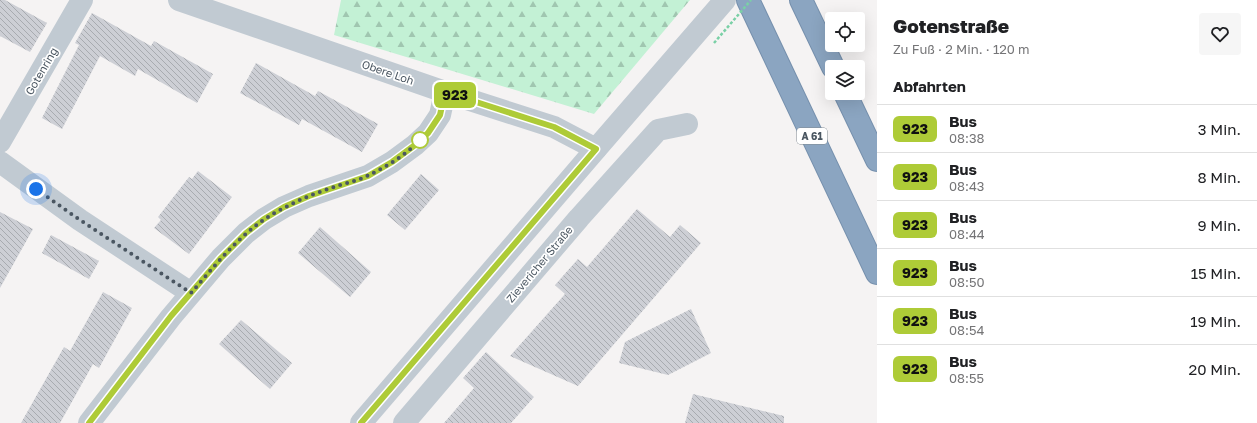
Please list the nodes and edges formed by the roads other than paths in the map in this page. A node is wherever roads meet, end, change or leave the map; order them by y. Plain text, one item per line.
1 (82, 0) edge
2 (179, 0) edge
3 (725, 0) edge
4 (749, 0) edge
5 (801, 0) edge
6 (830, 60) edge
7 (445, 92) junction
8 (848, 100) edge
9 (687, 124) dead end
10 (0, 142) edge
11 (596, 149) junction
12 (877, 160) edge
13 (0, 162) edge
14 (877, 273) edge
15 (191, 293) junction
16 (89, 423) edge
17 (361, 423) edge
18 (404, 423) edge

1 - 10 street, Gotenring
2 - 7 street, Obere Loh
3 - 11 street
4 - 14 highway, A 61
5 - 6 highway
7 - 11 street, Obere Loh
7 - 15 street
8 - 12 highway
9 - 18 street, Zievericher Straße
11 - 17 street
13 - 15 street
15 - 16 street

